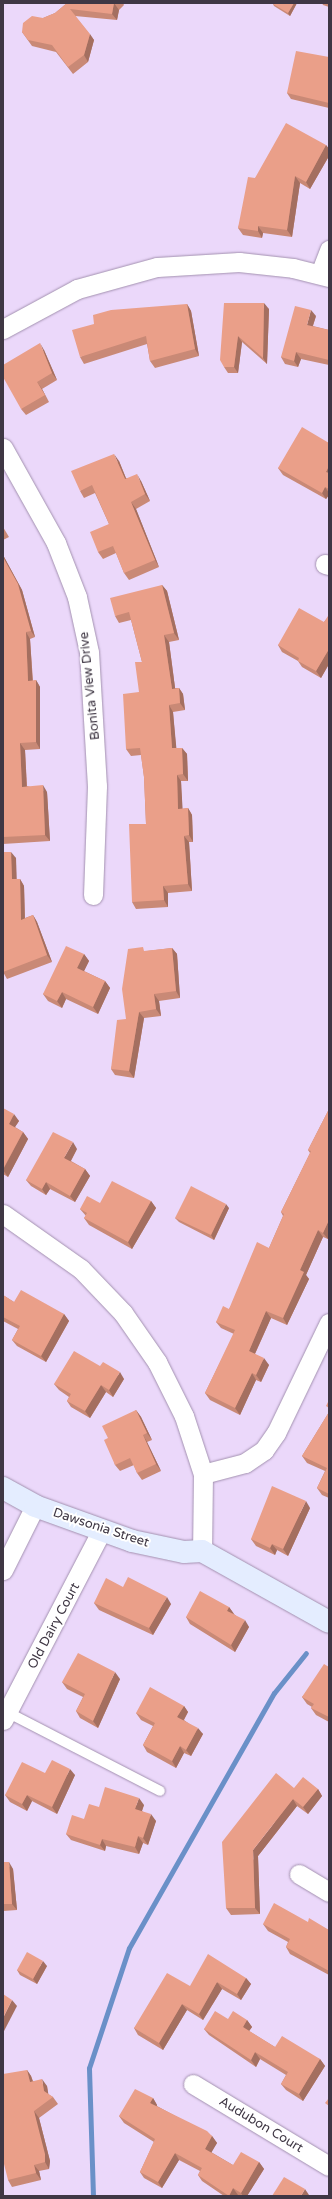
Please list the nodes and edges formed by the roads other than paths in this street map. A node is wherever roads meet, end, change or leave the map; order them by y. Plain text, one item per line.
1 (329, 250) edge
2 (324, 276) edge
3 (3, 329) edge
4 (3, 448) edge
5 (93, 895) dead end
6 (3, 1214) edge
7 (329, 1323) edge
8 (203, 1474) junction
9 (3, 1488) edge
10 (35, 1506) junction
11 (102, 1530) junction
12 (202, 1551) junction
13 (3, 1570) edge
14 (329, 1622) edge
15 (5, 1716) edge
16 (160, 1791) dead end
17 (299, 1874) dead end
18 (329, 1892) edge
19 (193, 2084) dead end
20 (329, 2166) edge

1 - 2 street
2 - 3 street
4 - 5 street, Bonita View Drive
6 - 8 street
7 - 8 street
8 - 12 street
9 - 10 street, Dawsonia Street
10 - 11 street, Dawsonia Street
10 - 13 street
11 - 12 street, Dawsonia Street
11 - 15 street, Old Dairy Court
12 - 14 street
15 - 16 lane
17 - 18 street
19 - 20 street, Audubon Court

